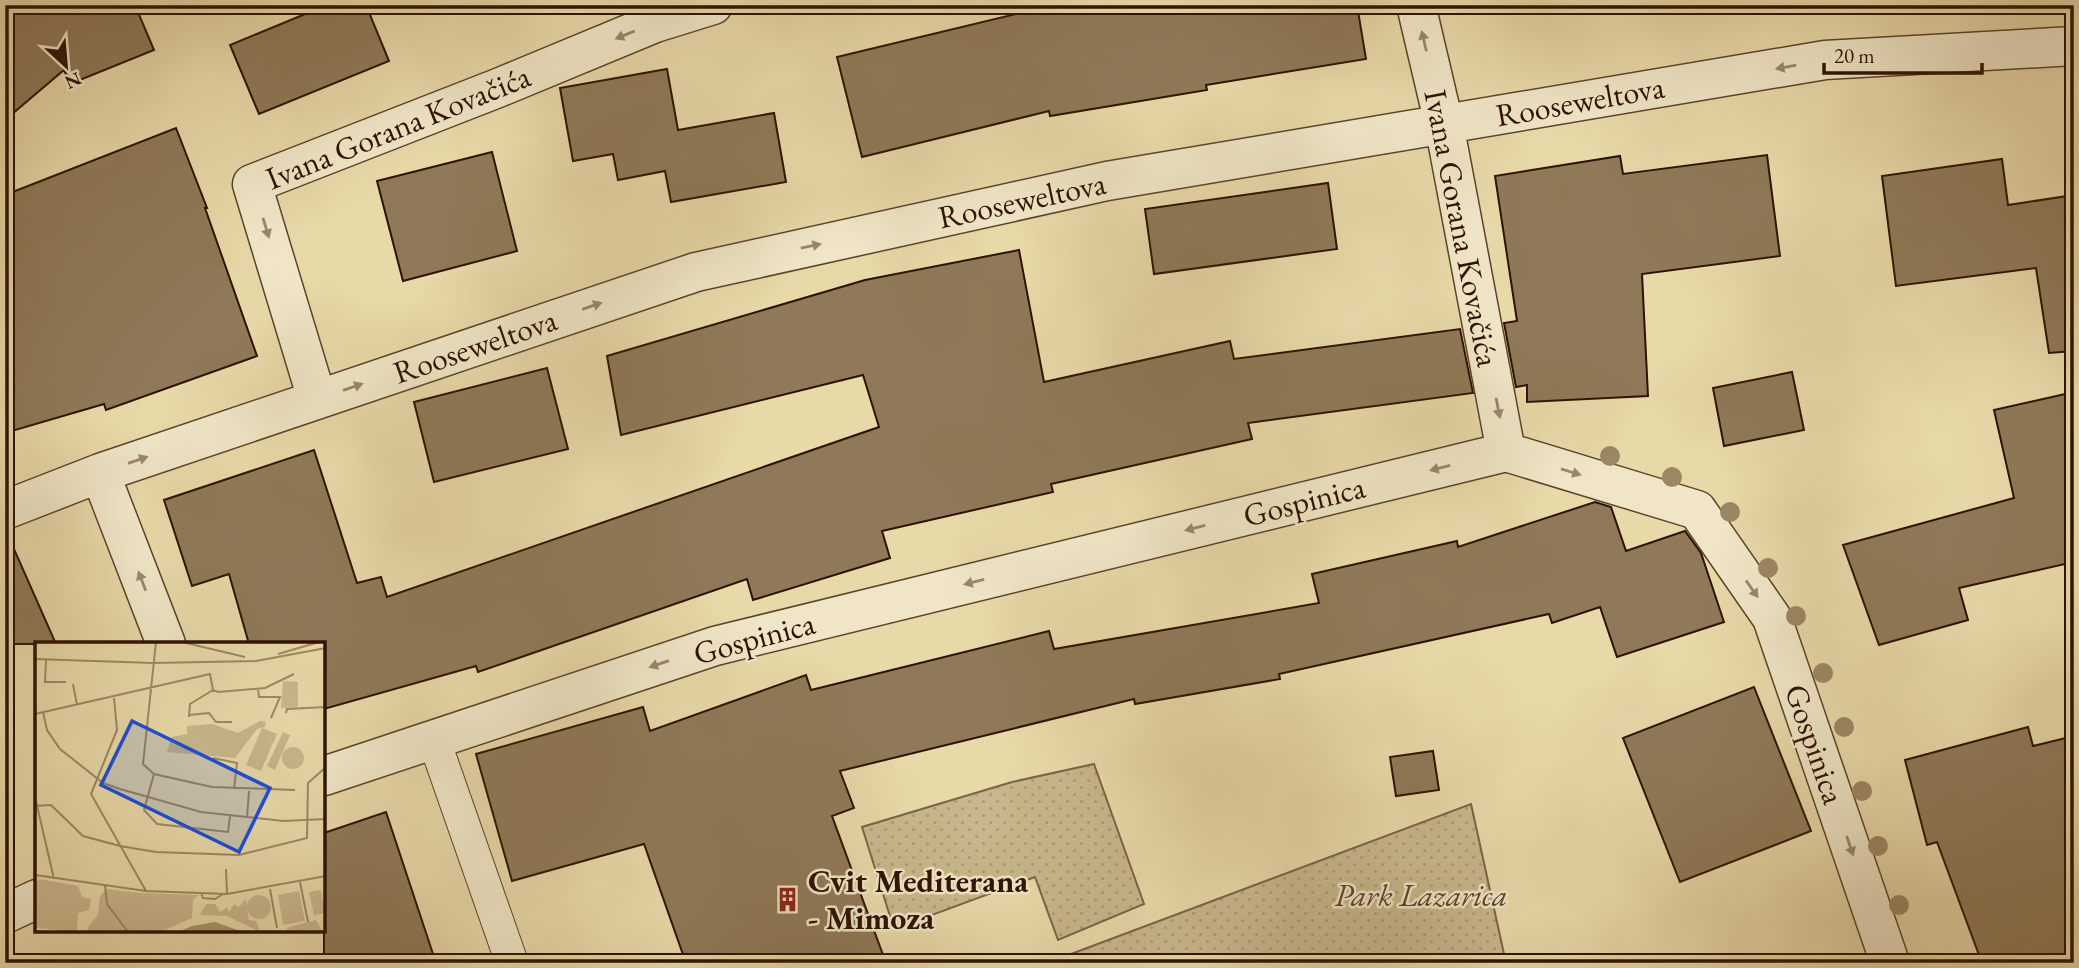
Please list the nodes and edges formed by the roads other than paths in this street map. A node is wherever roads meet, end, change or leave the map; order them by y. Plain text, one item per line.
1 (713, 5) edge
2 (1416, 5) edge
3 (2074, 46) edge
4 (1444, 124) junction
5 (317, 399) junction
6 (1506, 452) junction
7 (100, 472) junction
8 (5, 510) edge
9 (165, 642) edge
10 (434, 740) junction
11 (326, 775) edge
12 (35, 900) edge
13 (5, 914) edge
14 (512, 963) edge
15 (1890, 963) edge

1 -> 5 street, Ivana Gorana Kovačića
4 -> 2 street, Ivana Gorana Kovačića
3 -> 4 street, Rooseweltova
5 -> 4 street, Rooseweltova
4 -> 6 street, Ivana Gorana Kovačića
7 -> 5 street, Rooseweltova
6 -> 10 street, Gospinica
6 -> 15 street, Gospinica
7 - 8 street, Rooseweltova
9 -> 7 street
10 - 11 street, Gospinica
10 - 14 lane
12 - 13 street

